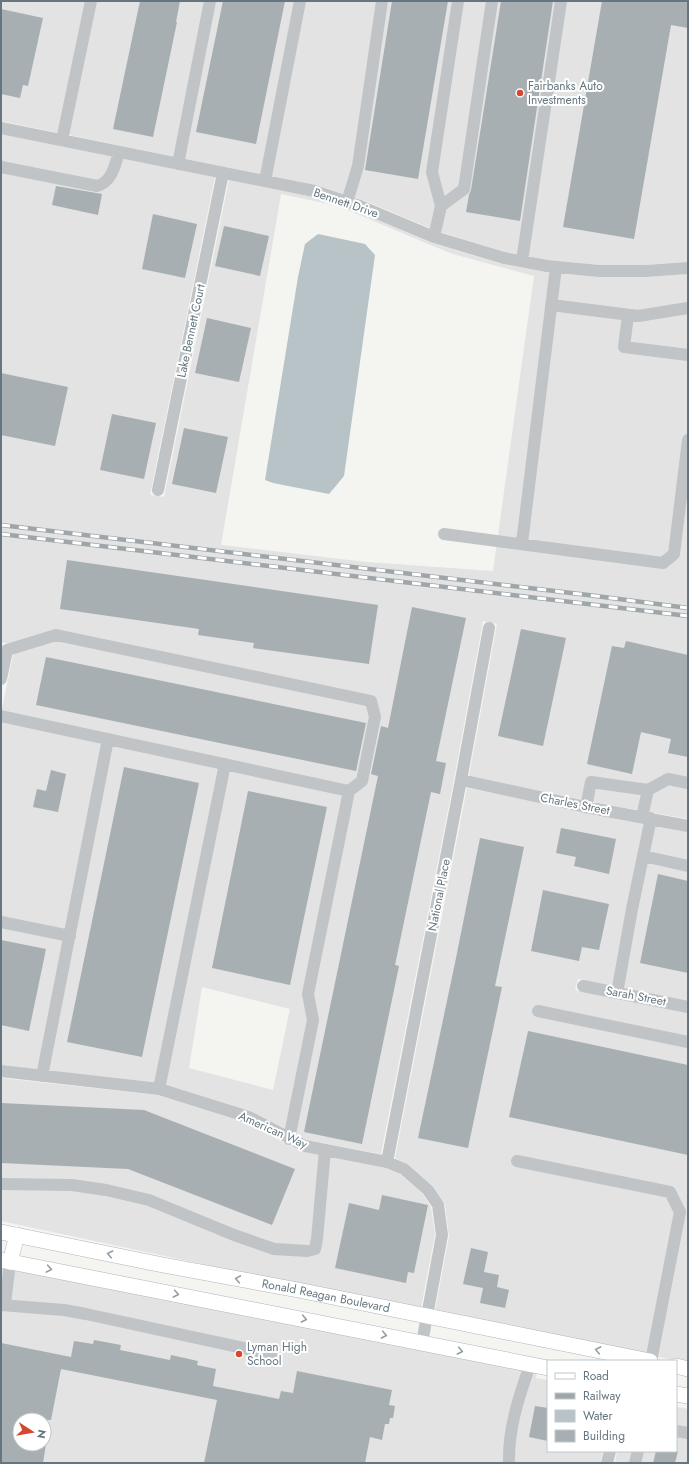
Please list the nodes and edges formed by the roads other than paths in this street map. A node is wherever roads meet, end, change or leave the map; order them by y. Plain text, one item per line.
1 (91, 1) edge
2 (210, 1) edge
3 (300, 1) edge
4 (382, 1) edge
5 (458, 1) edge
6 (492, 1) edge
7 (561, 1) edge
8 (1, 128) edge
9 (62, 140) junction
10 (119, 152) junction
11 (178, 164) junction
12 (1, 168) edge
13 (223, 173) junction
14 (265, 181) junction
15 (347, 202) junction
16 (441, 206) junction
17 (434, 237) junction
18 (522, 261) junction
19 (556, 267) junction
20 (688, 268) edge
21 (551, 305) junction
22 (688, 308) edge
23 (628, 315) junction
24 (688, 355) edge
25 (688, 440) edge
26 (158, 490) dead end
27 (444, 534) dead end
28 (522, 543) junction
29 (489, 628) dead end
30 (1, 679) edge
31 (1, 716) edge
32 (108, 739) junction
33 (225, 764) junction
34 (461, 780) junction
35 (688, 783) edge
36 (648, 790) junction
37 (349, 791) junction
38 (586, 807) junction
39 (647, 818) junction
40 (688, 826) edge
41 (643, 856) junction
42 (688, 866) edge
43 (1, 922) edge
44 (70, 936) junction
45 (583, 986) dead end
46 (617, 993) junction
47 (688, 1007) edge
48 (538, 1011) dead end
49 (688, 1042) edge
50 (1, 1072) edge
51 (42, 1076) junction
52 (159, 1089) junction
53 (289, 1139) junction
54 (325, 1150) junction
55 (517, 1161) dead end
56 (387, 1162) junction
57 (1, 1184) edge
58 (682, 1204) edge
59 (1, 1232) edge
60 (17, 1235) junction
61 (6, 1261) edge
62 (3, 1305) edge
63 (427, 1316) junction
64 (422, 1343) junction
65 (271, 1354) dead end
66 (646, 1360) edge
67 (651, 1360) edge
68 (530, 1364) junction
69 (677, 1366) edge
70 (547, 1368) edge
71 (688, 1369) edge
72 (677, 1394) edge
73 (688, 1396) edge
74 (677, 1431) edge
75 (688, 1433) edge
76 (610, 1452) edge
77 (638, 1452) edge
78 (509, 1463) edge
79 (607, 1463) edge
80 (636, 1463) edge

1 - 9 street
2 - 11 street
3 - 14 street
4 - 15 street
5 - 16 street
6 - 16 street
7 - 18 street
8 - 9 street, Bennett Drive
9 - 10 street, Bennett Drive
10 - 11 street, Bennett Drive
10 - 12 street
11 - 13 street, Bennett Drive
13 - 14 street, Bennett Drive
13 - 26 street, Lake Bennett Court
14 - 15 street, Bennett Drive
15 - 17 street, Bennett Drive
16 - 17 street
17 - 18 street, Bennett Drive
18 - 19 street, Bennett Drive
19 - 20 street, Bennett Drive
19 - 21 street
21 - 23 street
21 - 28 street
22 - 23 street
23 - 24 street
25 - 28 street
27 - 28 street
29 - 34 street, National Place
30 - 37 street
31 - 32 street
32 - 33 street
32 - 44 street
33 - 37 street
33 - 52 street
34 - 38 street, Charles Street
34 - 56 street, National Place
35 - 36 street
36 - 38 street
36 - 39 street
37 - 53 street
38 - 39 street, Charles Street
39 - 40 street, Charles Street
39 - 41 street
41 - 42 street
41 - 46 street
43 - 44 street
44 - 51 street
45 - 46 street, Sarah Street
46 - 47 street, Sarah Street
48 - 49 street
50 - 51 street, American Way
51 - 52 street, American Way
52 - 53 street, American Way
53 - 54 street, American Way
54 - 56 street, American Way
54 - 57 street
55 - 58 street
56 - 63 street, American Way
58 - 67 street
59 - 60 main road, Ronald Reagan Boulevard
60 - 61 main road
63 -> 60 main road, Ronald Reagan Boulevard
61 - 62 street
61 -> 64 main road
62 - 65 street
63 - 64 street, American Way
66 -> 63 main road, Ronald Reagan Boulevard
64 -> 68 main road
68 - 70 main road
68 - 78 street
69 - 71 main road
72 - 73 main road
74 - 75 street
76 - 79 street
77 - 80 street

